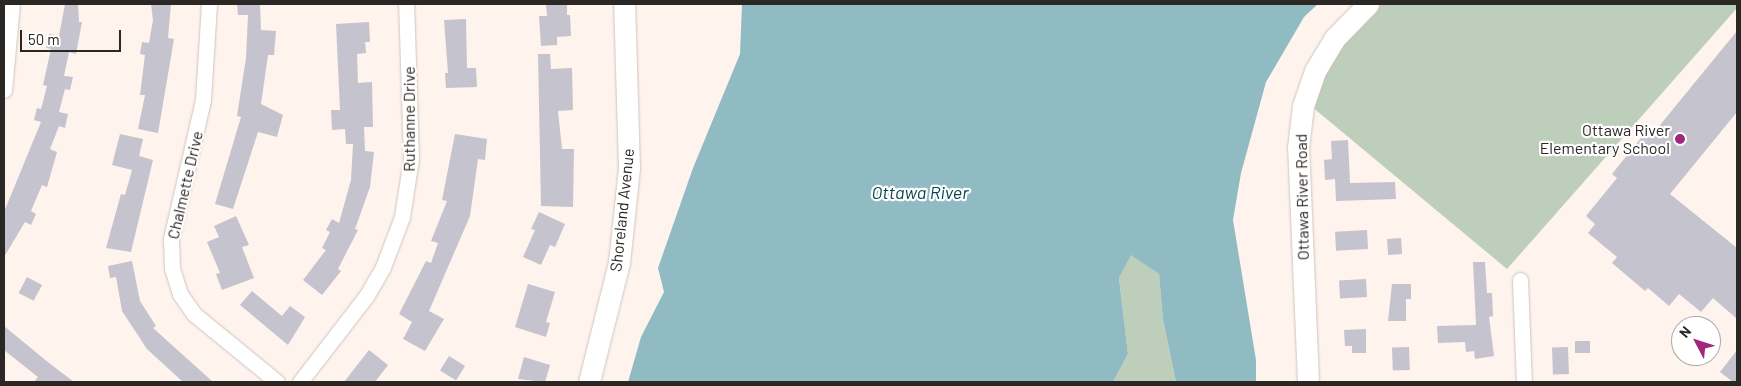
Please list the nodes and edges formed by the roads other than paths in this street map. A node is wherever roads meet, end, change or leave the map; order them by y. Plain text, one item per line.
1 (12, 4) edge
2 (210, 4) edge
3 (406, 4) edge
4 (624, 4) edge
5 (1368, 4) edge
6 (4, 90) edge
7 (1520, 280) dead end
8 (277, 382) edge
9 (300, 382) edge
10 (589, 382) edge
11 (1308, 382) edge
12 (1524, 382) edge

1 - 6 street
2 - 8 street, Chalmette Drive
3 - 9 street, Ruthanne Drive
4 - 10 street, Shoreland Avenue
5 - 11 street, Ottawa River Road
7 - 12 street

